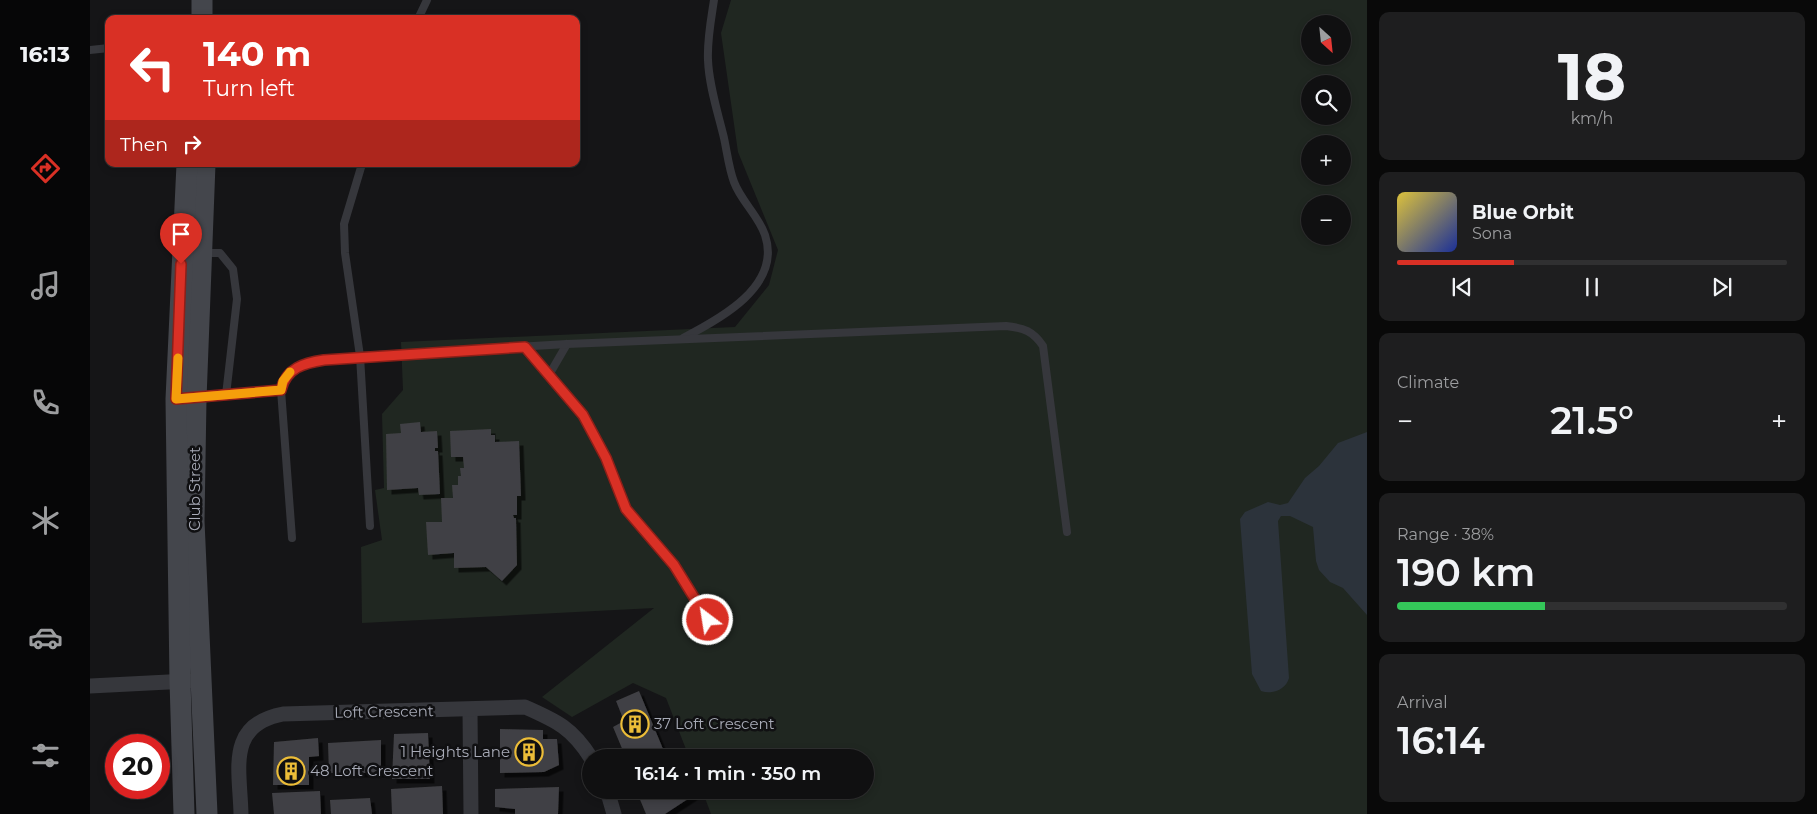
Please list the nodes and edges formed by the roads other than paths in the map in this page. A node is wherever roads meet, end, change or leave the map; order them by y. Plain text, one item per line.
1 (202, 0) edge
2 (427, 0) edge
3 (714, 0) edge
4 (202, 15) edge
5 (420, 15) edge
6 (105, 48) edge
7 (90, 50) edge
8 (187, 167) edge
9 (205, 167) edge
10 (361, 167) edge
11 (201, 253) junction
12 (681, 339) junction
13 (568, 344) junction
14 (525, 347) junction
15 (360, 356) junction
16 (549, 374) junction
17 (281, 390) junction
18 (226, 394) junction
19 (186, 399) junction
20 (370, 526) dead end
21 (1067, 532) dead end
22 (292, 538) dead end
23 (708, 620) dead end
24 (180, 681) junction
25 (201, 681) junction
26 (90, 686) edge
27 (470, 710) junction
28 (586, 749) edge
29 (610, 799) edge
30 (184, 814) edge
31 (207, 814) edge
32 (241, 814) edge
33 (471, 814) edge
34 (614, 814) edge

1 - 4 main road
2 - 5 lane
3 - 12 lane
6 - 7 lane
8 - 19 main road, Club Street
9 - 11 main road, Club Street
10 - 15 lane
11 - 18 lane
11 - 19 main road, Club Street
12 - 13 lane
12 - 21 lane
13 - 14 lane
13 - 16 lane
14 - 15 lane
14 - 16 lane
15 - 17 lane
15 - 20 lane
16 - 23 lane
17 - 18 lane
17 - 22 lane
18 - 19 lane
19 - 24 main road, Club Street
19 - 25 main road, Club Street
24 - 25 street
24 - 26 street
24 - 30 main road, Club Street
25 - 31 main road, Club Street
27 - 28 street, Loft Crescent
27 - 32 street, Loft Crescent
27 - 33 street
29 - 34 street

